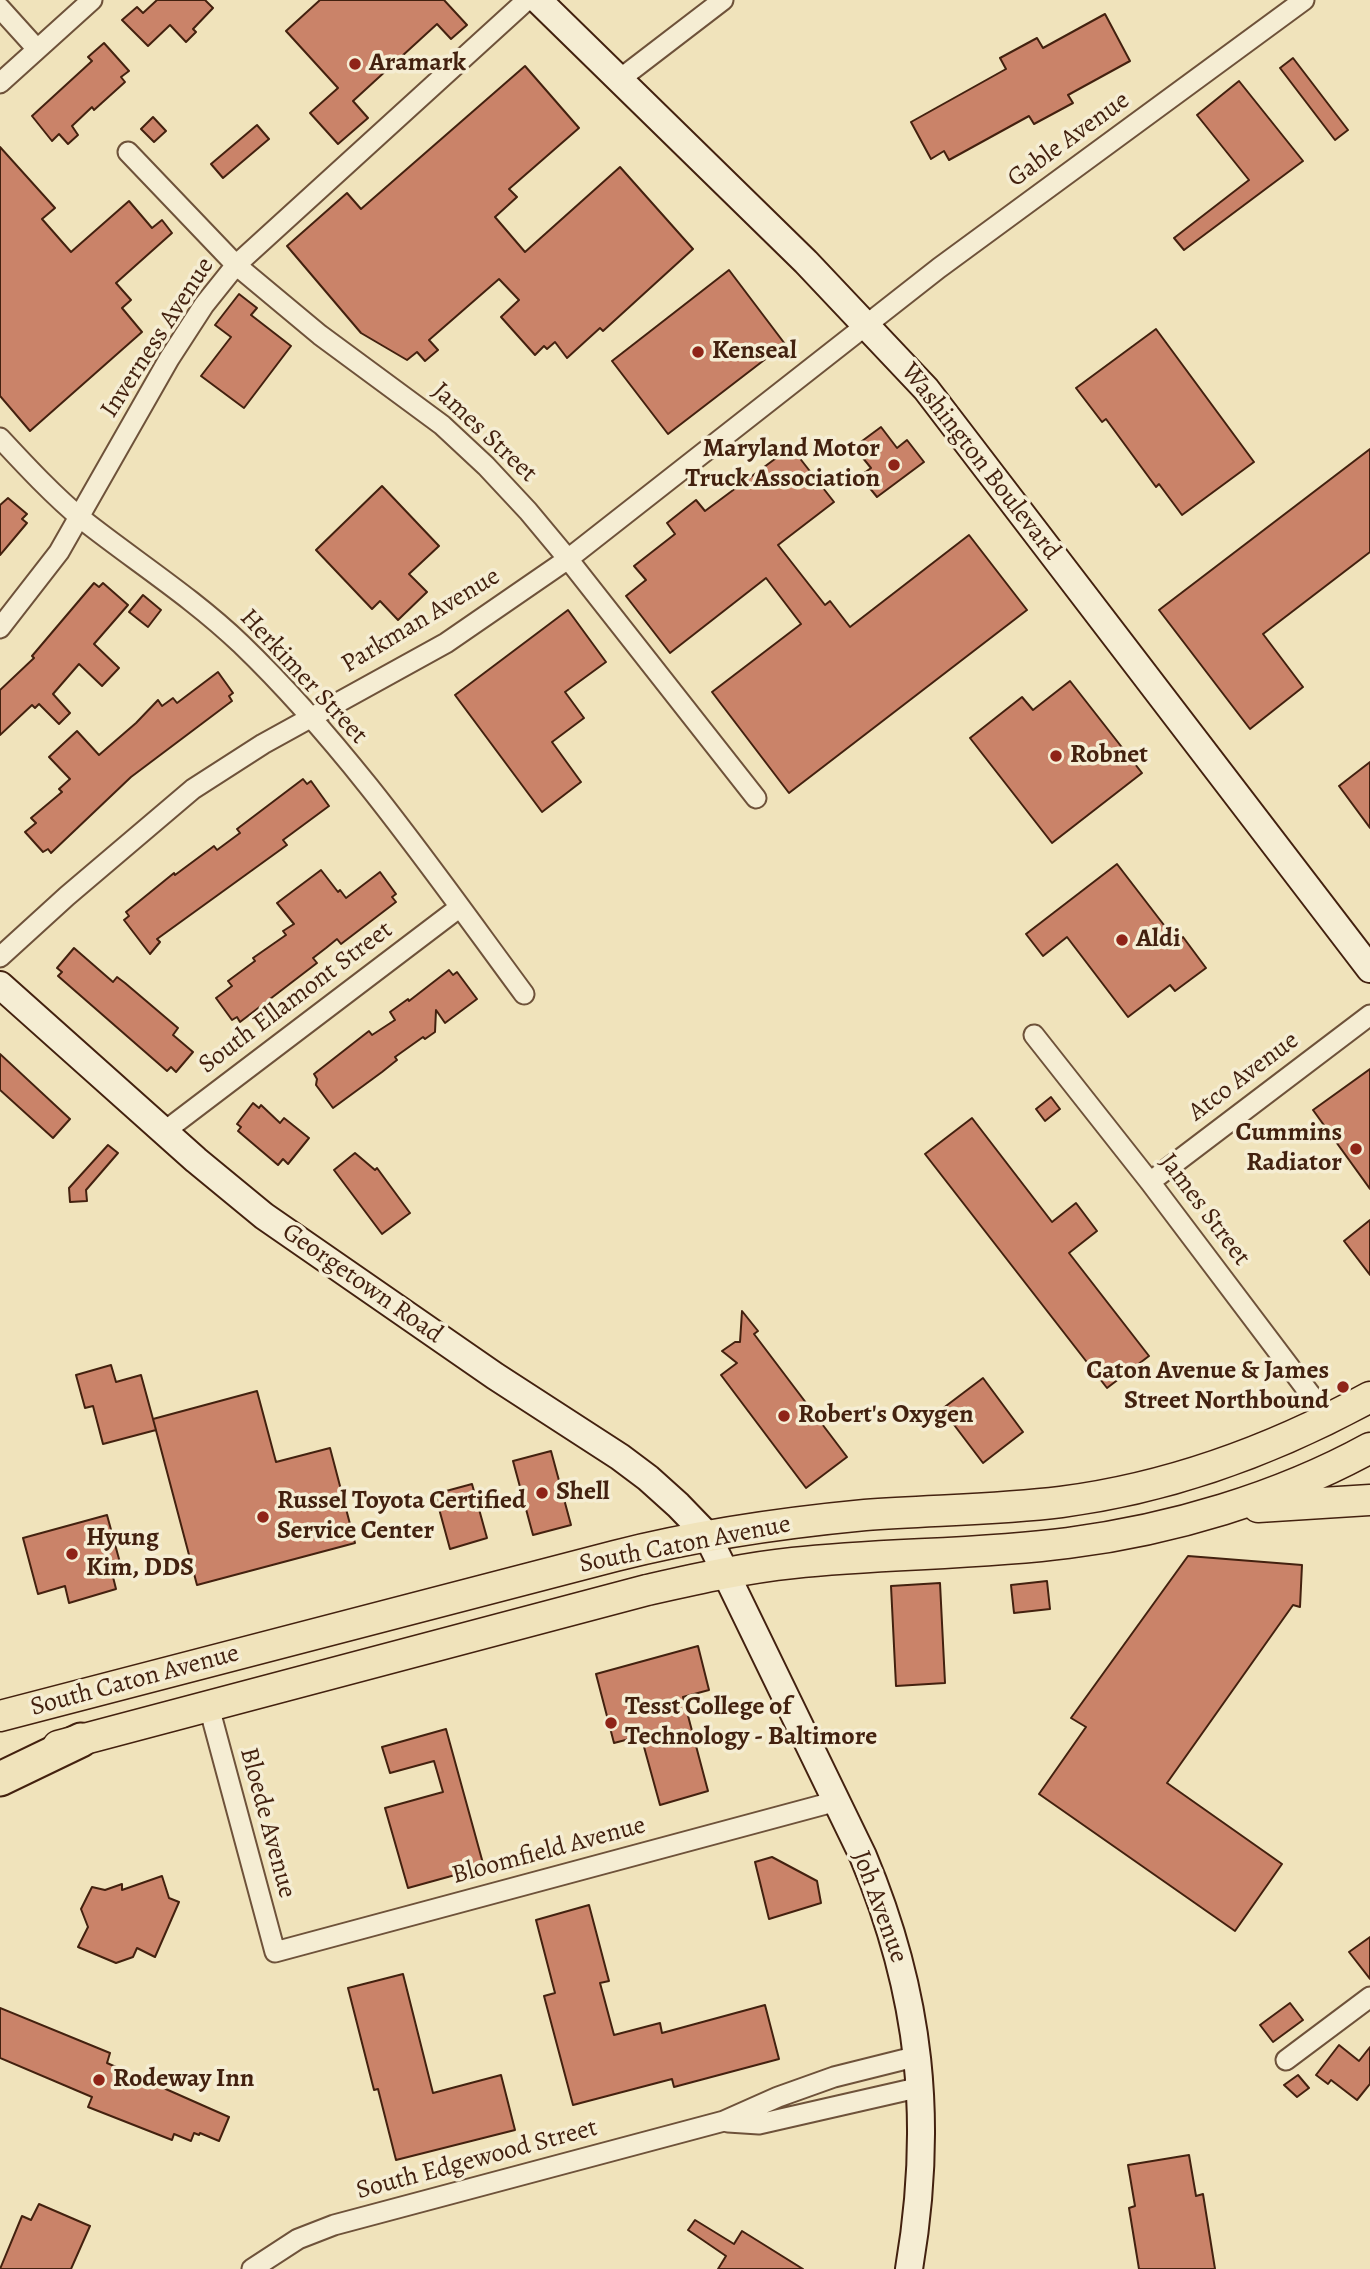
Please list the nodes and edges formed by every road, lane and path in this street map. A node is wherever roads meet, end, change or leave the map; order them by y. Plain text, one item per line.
1 (92, 0) edge
2 (527, 0) edge
3 (538, 0) edge
4 (723, 0) edge
5 (1304, 0) edge
6 (0, 9) edge
7 (37, 49) junction
8 (620, 79) junction
9 (0, 83) edge
10 (128, 152) dead end
11 (236, 265) junction
12 (867, 324) junction
13 (0, 438) edge
14 (81, 517) junction
15 (568, 559) junction
16 (0, 628) edge
17 (311, 717) junction
18 (756, 798) dead end
19 (460, 907) junction
20 (0, 957) edge
21 (1370, 969) edge
22 (0, 985) edge
23 (524, 994) dead end
24 (1370, 1015) edge
25 (1034, 1035) dead end
26 (165, 1132) junction
27 (1150, 1182) junction
28 (1370, 1398) edge
29 (1329, 1419) junction
30 (1363, 1457) edge
31 (1370, 1500) edge
32 (1222, 1509) junction
33 (707, 1535) junction
34 (727, 1573) junction
35 (209, 1707) junction
36 (0, 1716) edge
37 (81, 1740) junction
38 (0, 1761) edge
39 (0, 1779) edge
40 (837, 1801) junction
41 (275, 1952) joint
42 (1368, 2000) edge
43 (918, 2056) junction
44 (1286, 2060) dead end
45 (921, 2087) junction
46 (724, 2121) junction
47 (252, 2269) edge
48 (909, 2269) edge

1 - 7 street
2 - 11 street, Inverness Avenue
3 - 8 street, Washington Boulevard
4 - 8 street
5 - 12 street, Gable Avenue
6 - 7 street
7 - 9 street
8 - 12 street, Washington Boulevard
10 - 11 street, James Street
11 - 14 street, Inverness Avenue
11 - 15 street, James Street
12 - 15 street, Parkman Avenue
12 - 21 street, Washington Boulevard
13 - 14 street, Herkimer Street
14 - 16 street, Inverness Avenue
14 - 17 street, Herkimer Street
15 - 17 street, Parkman Avenue
15 - 18 street, James Street
17 - 19 street, Herkimer Street
17 - 20 street, Parkman Avenue
19 - 23 street, Herkimer Street
19 - 26 street, South Ellamont Street
22 - 26 street, Georgetown Road
24 - 27 street, Atco Avenue
25 - 27 street, James Street
26 - 33 street, Georgetown Road
27 - 29 street, James Street
28 - 29 main road
29 - 30 main road, South Caton Avenue
29 - 33 main road, South Caton Avenue
30 - 32 main road, South Caton Avenue
31 - 32 main road, South Caton Avenue
32 - 34 main road, South Caton Avenue
33 - 34 street, Georgetown Road
33 - 36 main road, South Caton Avenue
34 - 35 main road, South Caton Avenue
34 - 40 street, Joh Avenue
35 - 37 main road, South Caton Avenue
35 - 41 street, Bloede Avenue
37 - 38 main road, South Caton Avenue
37 - 39 highway
40 - 41 street, Bloomfield Avenue
40 - 43 street, Joh Avenue
42 - 44 street
43 - 45 street, Joh Avenue
43 - 46 street, South Edgewood Street
45 - 46 street, South Edgewood Street
45 - 48 street, Joh Avenue
46 - 47 street, South Edgewood Street

